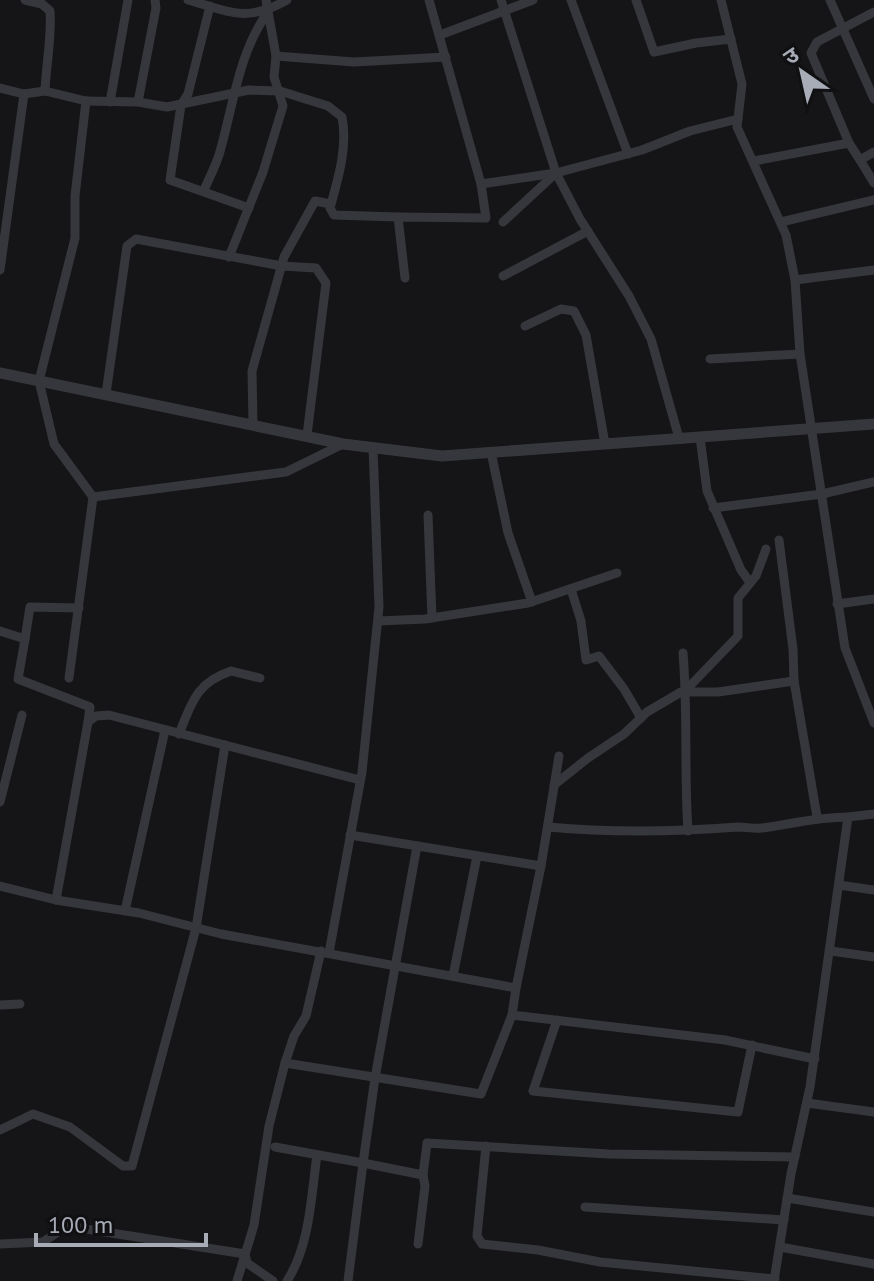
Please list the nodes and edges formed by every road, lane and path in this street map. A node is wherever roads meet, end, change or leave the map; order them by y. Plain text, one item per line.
1 (25, 0) edge
2 (128, 0) edge
3 (155, 0) edge
4 (188, 0) edge
5 (266, 0) edge
6 (287, 0) edge
7 (429, 0) edge
8 (533, 0) edge
9 (571, 0) edge
10 (636, 0) edge
11 (721, 0) edge
12 (830, 0) edge
13 (502, 5) edge
14 (210, 6) junction
15 (268, 12) junction
16 (874, 12) edge
17 (841, 30) junction
18 (440, 35) junction
19 (731, 39) junction
20 (276, 56) junction
21 (446, 57) junction
22 (0, 88) edge
23 (45, 91) junction
24 (280, 91) junction
25 (24, 94) junction
26 (234, 94) junction
27 (874, 99) edge
28 (86, 101) junction
29 (110, 102) junction
30 (138, 102) junction
31 (181, 105) junction
32 (738, 119) junction
33 (849, 143) junction
34 (874, 152) edge
35 (628, 154) junction
36 (860, 160) junction
37 (754, 161) junction
38 (556, 173) junction
39 (874, 183) edge
40 (481, 184) junction
41 (204, 190) junction
42 (874, 200) edge
43 (331, 204) junction
44 (249, 208) junction
45 (398, 217) junction
46 (503, 222) dead end
47 (781, 222) junction
48 (588, 231) junction
49 (229, 257) junction
50 (282, 266) junction
51 (0, 270) edge
52 (874, 270) edge
53 (503, 276) dead end
54 (405, 278) dead end
55 (795, 280) junction
56 (525, 326) dead end
57 (800, 354) junction
58 (710, 359) dead end
59 (0, 373) edge
60 (39, 381) junction
61 (106, 394) junction
62 (253, 424) junction
63 (874, 424) edge
64 (811, 428) junction
65 (307, 435) junction
66 (700, 437) junction
67 (679, 438) junction
68 (343, 444) junction
69 (605, 444) junction
70 (373, 447) junction
71 (491, 452) junction
72 (874, 482) edge
73 (822, 494) junction
74 (93, 497) junction
75 (713, 508) junction
76 (428, 515) dead end
77 (779, 540) dead end
78 (766, 549) dead end
79 (617, 573) dead end
80 (749, 581) junction
81 (571, 589) junction
82 (874, 599) edge
83 (532, 602) junction
84 (837, 604) junction
85 (79, 608) junction
86 (432, 618) junction
87 (378, 621) junction
88 (0, 631) edge
89 (25, 639) junction
90 (683, 653) dead end
91 (69, 678) dead end
92 (260, 678) dead end
93 (794, 681) junction
94 (686, 690) junction
95 (22, 715) dead end
96 (641, 718) junction
97 (88, 722) junction
98 (874, 723) edge
99 (165, 730) junction
100 (179, 734) junction
101 (225, 745) junction
102 (559, 756) dead end
103 (360, 780) junction
104 (554, 785) junction
105 (0, 802) edge
106 (874, 814) edge
107 (817, 817) junction
108 (848, 817) junction
109 (548, 827) junction
110 (688, 831) junction
111 (350, 835) junction
112 (417, 846) junction
113 (477, 856) junction
114 (541, 866) junction
115 (839, 885) junction
116 (0, 886) edge
117 (874, 890) edge
118 (56, 900) junction
119 (125, 911) junction
120 (196, 928) junction
121 (831, 951) junction
122 (325, 952) junction
123 (874, 957) edge
124 (397, 966) junction
125 (453, 976) junction
126 (516, 988) junction
127 (20, 1004) dead end
128 (0, 1005) edge
129 (512, 1015) junction
130 (557, 1020) junction
131 (752, 1045) junction
132 (815, 1059) junction
133 (285, 1063) junction
134 (375, 1078) junction
135 (807, 1103) junction
136 (874, 1112) edge
137 (0, 1130) edge
138 (486, 1146) junction
139 (275, 1147) dead end
140 (317, 1155) junction
141 (795, 1157) junction
142 (363, 1163) junction
143 (423, 1175) junction
144 (787, 1198) junction
145 (585, 1207) dead end
146 (874, 1212) edge
147 (784, 1220) junction
148 (0, 1244) edge
149 (418, 1244) dead end
150 (780, 1247) junction
151 (245, 1254) junction
152 (874, 1264) edge
153 (774, 1280) edge
154 (237, 1281) edge
155 (273, 1281) edge
156 (287, 1281) edge
157 (348, 1281) edge

1 - 23 street
2 - 29 street
3 - 30 street
4 - 14 street
5 - 15 street
6 - 15 street
7 - 18 street
8 - 13 street
9 - 35 street
10 - 19 street
11 - 19 street
12 - 17 street
13 - 18 street
13 - 38 street
14 - 15 street
14 - 31 street
15 - 20 street
15 - 26 street
16 - 17 street
17 - 27 street
17 - 33 street
18 - 21 street
19 - 32 street
20 - 21 street
20 - 24 street
21 - 40 street
22 - 25 street
23 - 25 street
23 - 28 street
24 - 26 street
24 - 43 street
24 - 44 street
25 - 51 street
26 - 31 street
26 - 41 street
28 - 29 street
28 - 60 street
29 - 30 street
30 - 31 street
31 - 41 street
32 - 35 street
32 - 37 street
33 - 36 street
33 - 37 street
34 - 36 street
35 - 38 street
36 - 39 street
37 - 47 street
38 - 40 street
38 - 46 street
38 - 48 street
40 - 45 street
41 - 44 street
42 - 47 street
43 - 45 street
43 - 50 street
44 - 49 street
45 - 54 street
47 - 55 street
48 - 53 street
48 - 67 street
49 - 50 street
49 - 61 street
50 - 62 street
50 - 65 street
52 - 55 street
55 - 57 street
56 - 69 street
57 - 58 street
57 - 64 street
59 - 60 street
60 - 61 street
60 - 74 street
61 - 62 street
62 - 65 street
63 - 64 street
64 - 66 street
64 - 73 street
65 - 68 street
66 - 67 street
66 - 75 street
67 - 69 street
68 - 70 street
68 - 74 street
69 - 71 street
70 - 71 street
70 - 87 street
71 - 83 street
72 - 73 street
73 - 75 street
73 - 84 street
74 - 85 street
75 - 80 street
76 - 86 street
77 - 93 street
78 - 80 street
79 - 81 street
80 - 94 street
81 - 83 street
81 - 96 street
82 - 84 street
83 - 86 street
84 - 98 street
85 - 89 street
85 - 91 street
86 - 87 street
87 - 103 street
88 - 89 street
89 - 97 street
90 - 94 street
92 - 100 street
93 - 94 street
93 - 107 street
94 - 96 street
94 - 110 street
95 - 105 street
96 - 104 street
97 - 99 street
97 - 118 street
99 - 100 street
99 - 119 street
100 - 101 street
101 - 103 street
101 - 120 street
102 - 104 street
103 - 111 street
104 - 109 street
106 - 108 street
107 - 108 street
107 - 110 street
108 - 115 street
109 - 110 street
109 - 114 street
111 - 112 street
111 - 122 street
112 - 113 street
112 - 124 street
113 - 114 street
113 - 125 street
114 - 126 street
115 - 117 street
115 - 121 street
116 - 118 street
118 - 119 street
119 - 120 street
120 - 122 street
120 - 137 street
121 - 123 street
121 - 132 street
122 - 124 street
122 - 133 street
124 - 125 street
124 - 134 street
125 - 126 street
126 - 129 street
127 - 128 street
129 - 130 street
129 - 134 street
130 - 131 street
130 - 131 street
131 - 132 street
132 - 135 street
133 - 134 street
133 - 151 street
134 - 142 street
135 - 136 street
135 - 141 street
138 - 141 street
138 - 143 street
138 - 153 street
139 - 140 street
140 - 142 street
140 - 156 street
141 - 144 street
142 - 143 street
142 - 157 street
143 - 149 street
144 - 146 street
144 - 147 street
145 - 147 street
147 - 150 street
148 - 151 street
150 - 152 street
150 - 153 street
151 - 154 street
151 - 155 street

